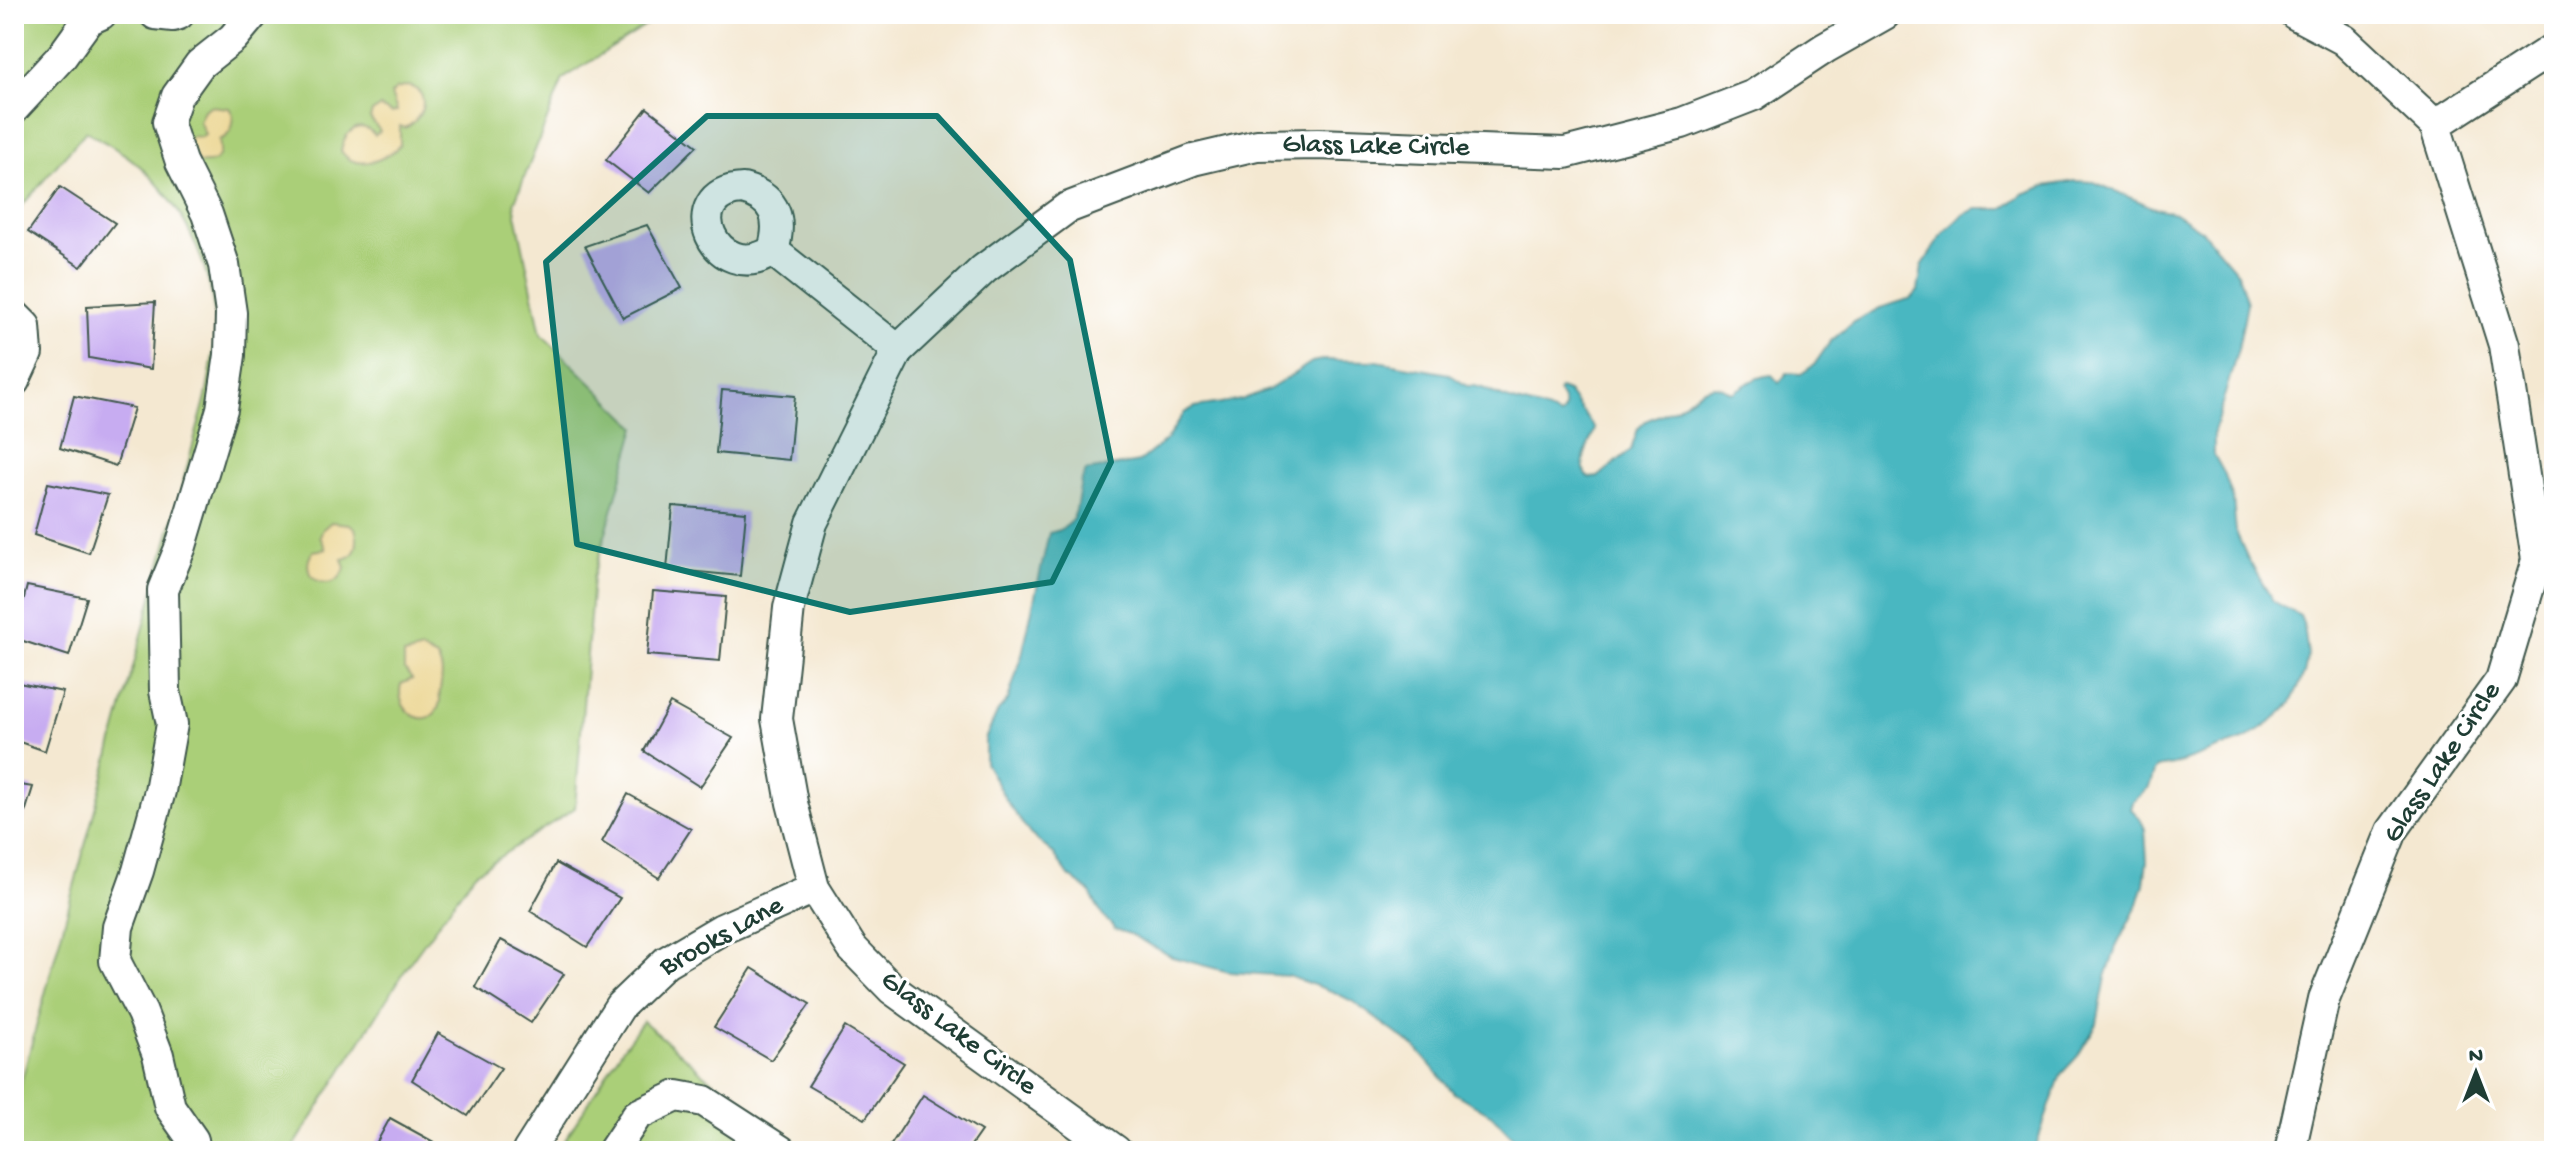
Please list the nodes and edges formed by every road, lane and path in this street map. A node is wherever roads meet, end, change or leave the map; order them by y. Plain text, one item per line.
1 (101, 14) edge
2 (155, 14) edge
3 (179, 14) edge
4 (253, 14) edge
5 (1885, 14) edge
6 (2295, 14) edge
7 (2554, 48) edge
8 (14, 108) edge
9 (2435, 125) junction
10 (773, 251) dead end
11 (14, 315) edge
12 (898, 350) junction
13 (14, 381) edge
14 (814, 888) junction
15 (195, 1151) edge
16 (528, 1151) edge
17 (613, 1151) edge
18 (781, 1151) edge
19 (1116, 1151) edge
20 (2290, 1151) edge

1 - 8 street
2 - 3 street
4 - 15 street
5 - 12 street, Glass Lake Circle
6 - 9 street, Glass Lake Circle
7 - 9 street
9 - 20 street, Glass Lake Circle
10 - 12 street
11 - 13 street
12 - 14 street, Glass Lake Circle
14 - 16 street, Brooks Lane
14 - 19 street, Glass Lake Circle
17 - 18 street

